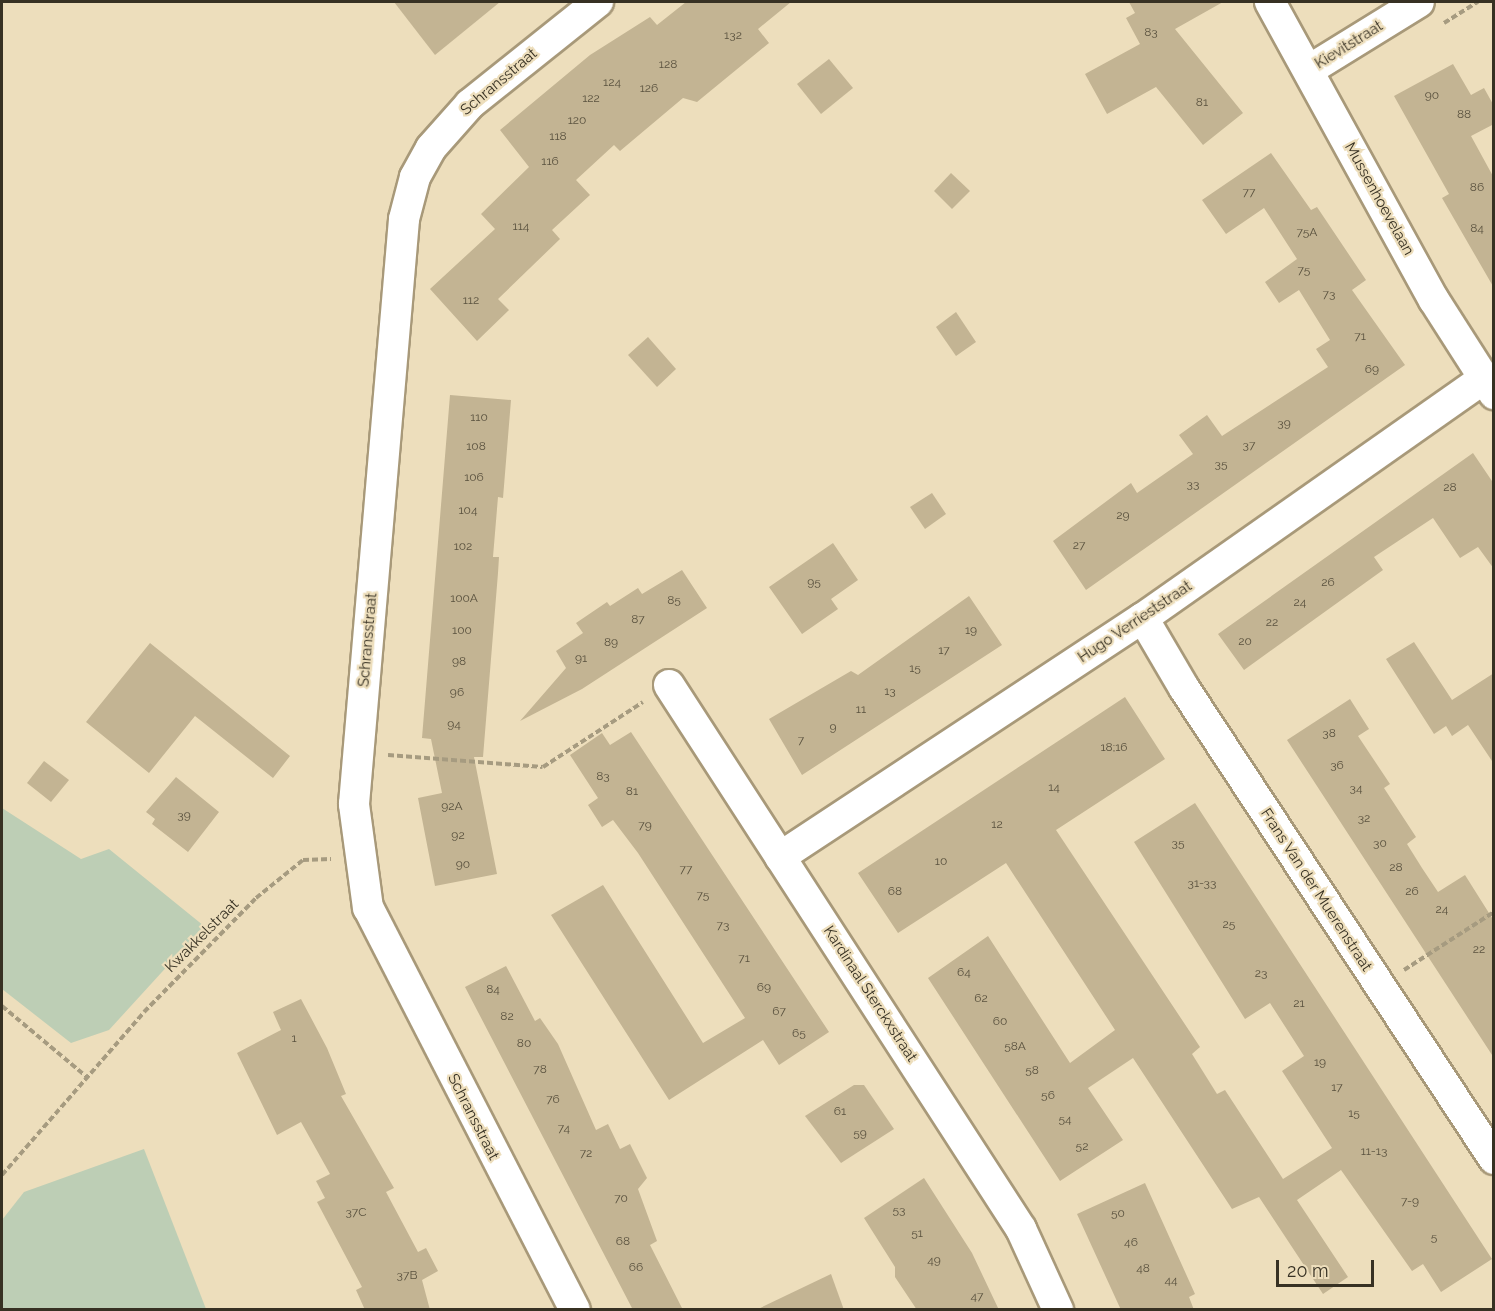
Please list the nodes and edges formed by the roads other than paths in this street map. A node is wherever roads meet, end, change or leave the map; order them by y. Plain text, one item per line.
1 (598, 2) edge
2 (1270, 2) edge
3 (1419, 2) edge
4 (1309, 70) junction
5 (1488, 387) edge
6 (1143, 618) junction
7 (669, 685) road end
8 (780, 857) junction
9 (1494, 1159) edge
10 (575, 1310) edge
11 (1058, 1310) edge

1 - 10 street, Schransstraat
2 - 4 street, Mussenhoevelaan
3 - 4 street, Kievitstraat
4 - 5 street, Mussenhoevelaan
5 - 6 street, Hugo Verrieststraat
6 - 8 street, Hugo Verrieststraat
6 - 9 street, Frans Van der Muerenstraat
7 - 8 street, Kardinaal Sterckxstraat
8 - 11 street, Kardinaal Sterckxstraat

